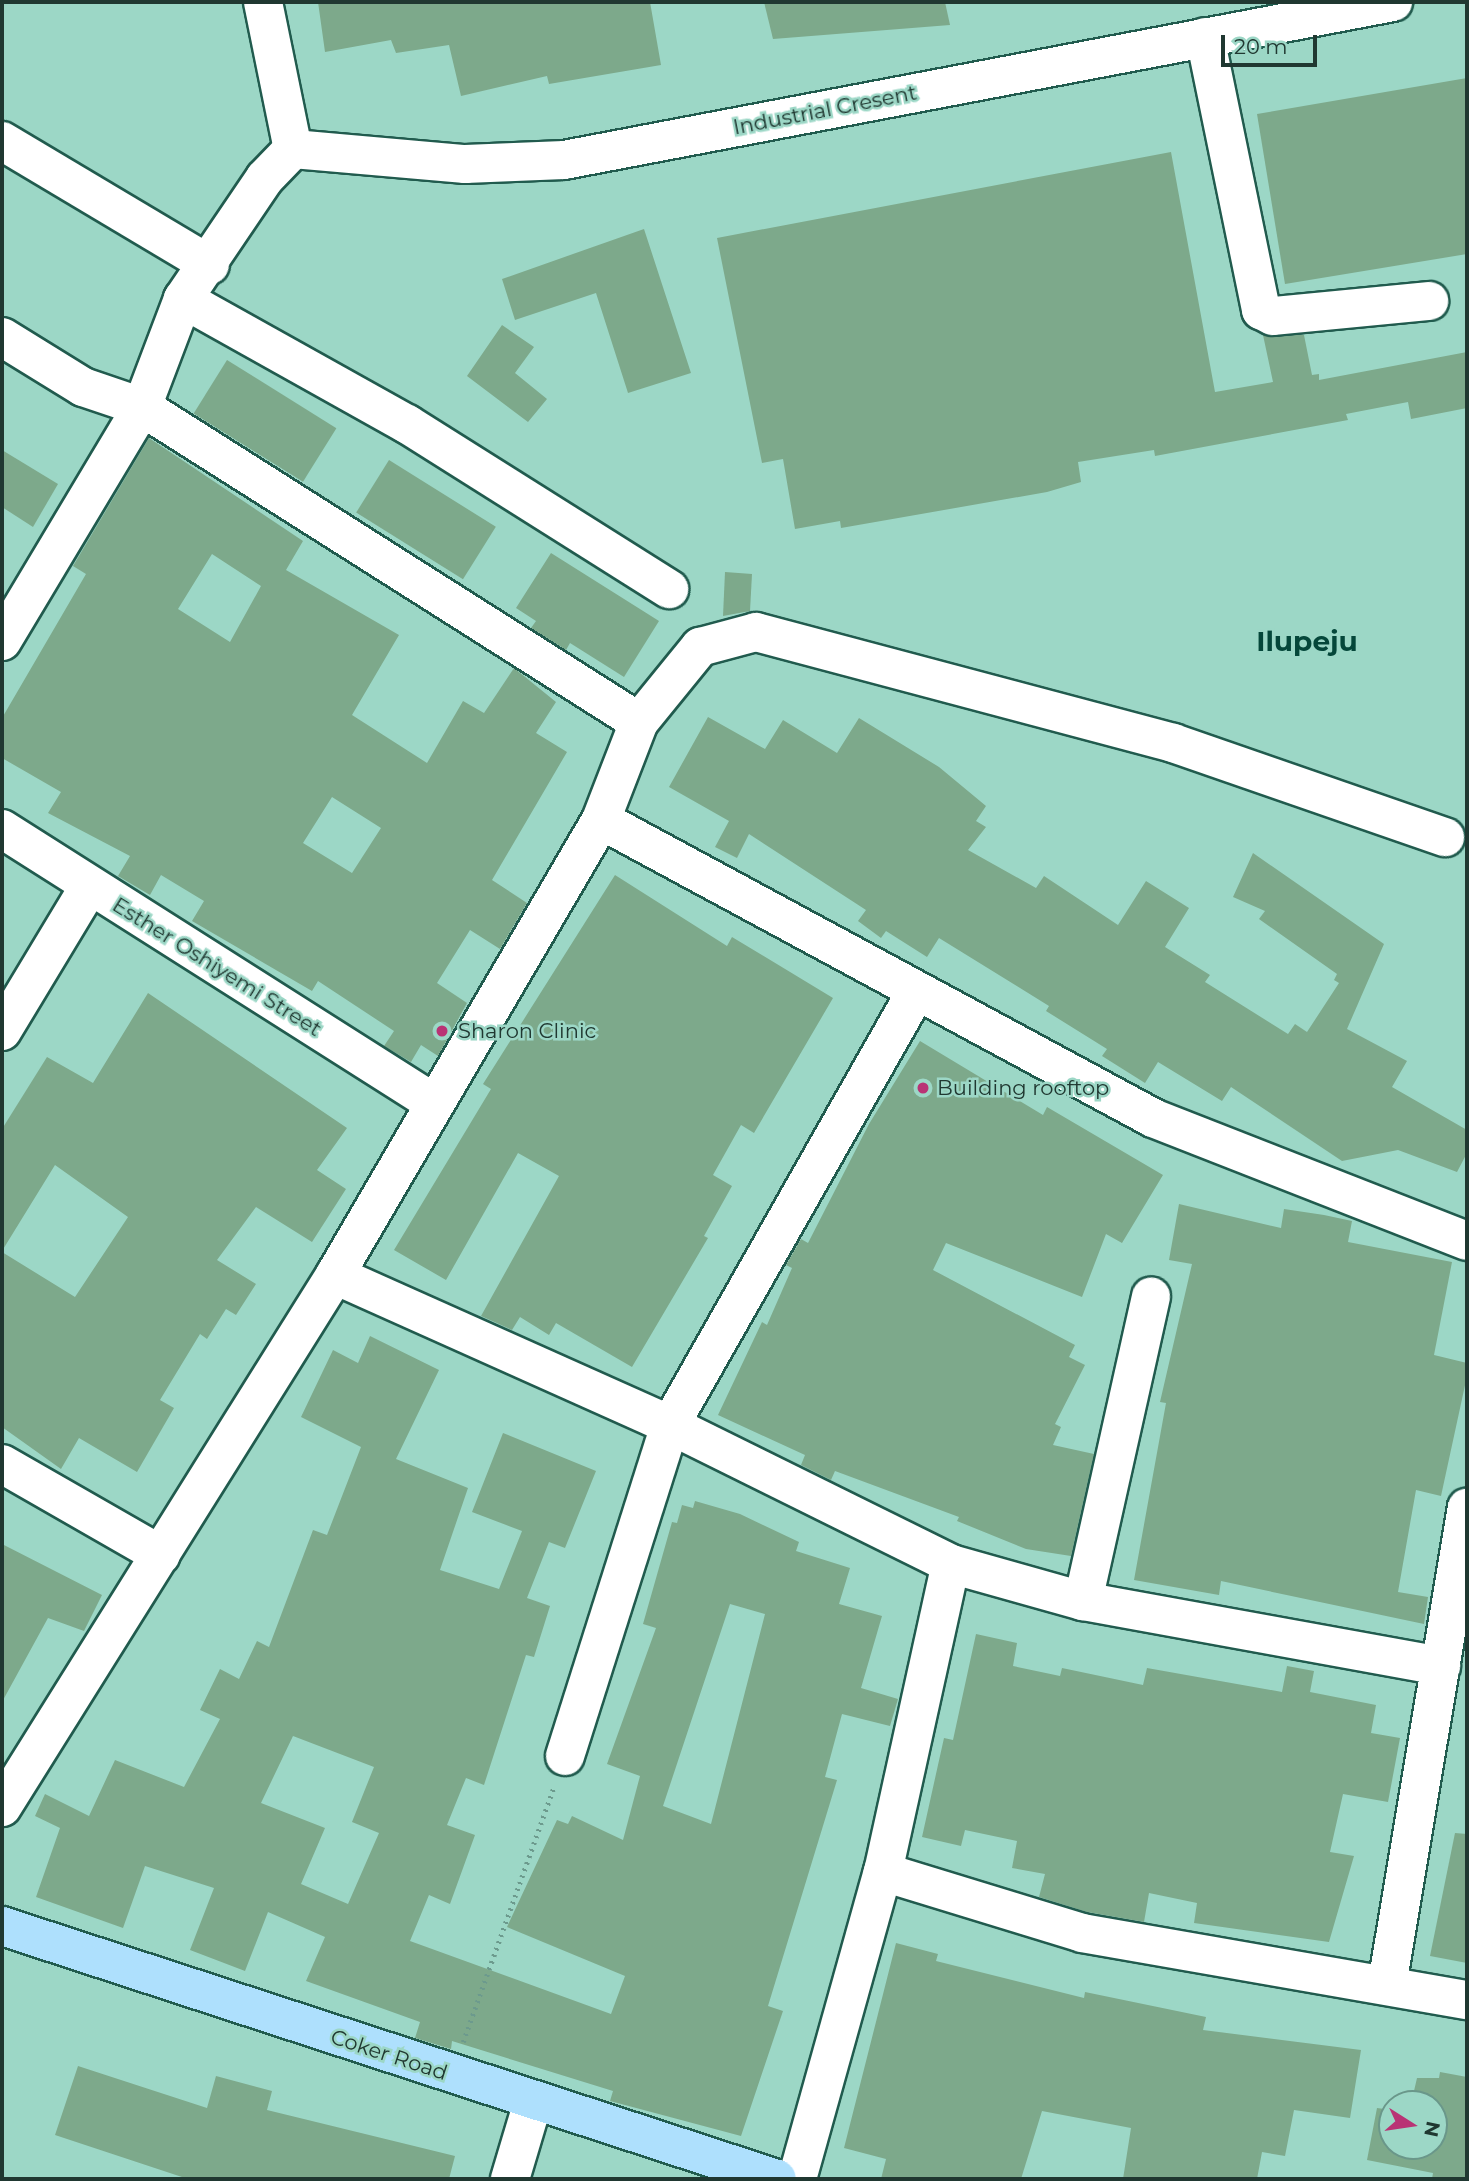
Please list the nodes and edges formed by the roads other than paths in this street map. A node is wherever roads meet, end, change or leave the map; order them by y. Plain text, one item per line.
1 (263, 2) edge
2 (1392, 2) edge
3 (1205, 37) junction
4 (2, 141) edge
5 (293, 149) junction
6 (210, 265) junction
7 (183, 299) junction
8 (1429, 301) dead end
9 (2, 337) edge
10 (147, 394) junction
11 (669, 589) dead end
12 (2, 640) edge
13 (639, 722) junction
14 (601, 820) junction
15 (2, 829) edge
16 (1445, 837) dead end
17 (89, 887) junction
18 (915, 994) junction
19 (2, 1031) edge
20 (433, 1103) junction
21 (1467, 1241) edge
22 (335, 1275) junction
23 (1151, 1297) dead end
24 (670, 1425) junction
25 (2, 1464) edge
26 (1467, 1508) edge
27 (162, 1555) junction
28 (951, 1564) junction
29 (1083, 1601) junction
30 (1441, 1666) junction
31 (565, 1756) road end
32 (2, 1807) edge
33 (883, 1872) junction
34 (2, 1926) edge
35 (1387, 1985) junction
36 (1467, 2000) edge
37 (533, 2102) junction
38 (510, 2179) edge
39 (777, 2179) edge
40 (797, 2179) edge

1 - 5 street
2 - 3 street, Industrial Cresent
3 - 5 street, Industrial Cresent
3 - 8 street
4 - 6 street
5 - 6 street
6 - 7 street
7 - 10 street
7 - 11 street
9 - 10 street
10 - 12 street
10 - 13 street
13 - 14 street
13 - 16 street
14 - 18 street
14 - 20 street
15 - 17 street, Esther Oshiyemi Street
17 - 19 street
17 - 20 street, Esther Oshiyemi Street
18 - 21 street
18 - 24 street
20 - 22 street
22 - 24 street
22 - 27 street
23 - 29 street
24 - 28 street
24 - 31 street
25 - 27 street
26 - 30 street
27 - 32 street
28 - 29 street
28 - 33 street
29 - 30 street
30 - 35 street
33 - 35 street
33 - 40 street
34 - 37 main road, Coker Road
35 - 36 street
37 - 38 street
37 - 39 main road, Coker Road

